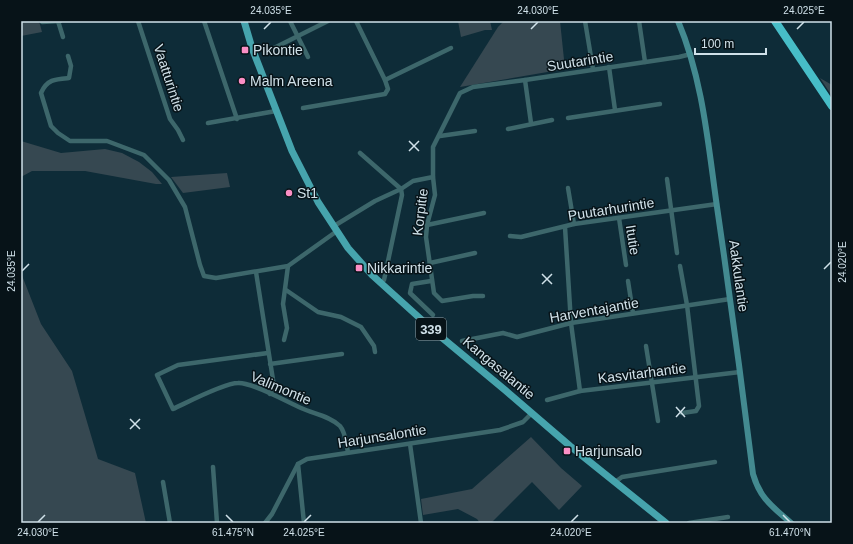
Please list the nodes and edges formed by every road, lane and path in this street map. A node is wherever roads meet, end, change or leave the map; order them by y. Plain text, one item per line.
1 (59, 21) edge
2 (138, 21) edge
3 (204, 21) edge
4 (244, 21) edge
5 (290, 21) edge
6 (328, 21) edge
7 (356, 21) edge
8 (585, 21) edge
9 (639, 21) edge
10 (678, 21) edge
11 (775, 21) edge
12 (42, 22) dead end
13 (298, 36) junction
14 (62, 37) dead end
15 (451, 48) dead end
16 (272, 49) dead end
17 (691, 54) junction
18 (68, 56) dead end
19 (308, 57) dead end
20 (645, 62) junction
21 (609, 67) junction
22 (593, 70) junction
23 (385, 80) junction
24 (525, 80) junction
25 (473, 86) joint
26 (660, 104) dead end
27 (832, 106) edge
28 (303, 108) dead end
29 (615, 110) junction
30 (276, 111) junction
31 (568, 118) dead end
32 (237, 119) junction
33 (552, 120) dead end
34 (208, 123) dead end
35 (532, 124) junction
36 (508, 129) dead end
37 (475, 131) dead end
38 (440, 136) junction
39 (182, 140) dead end
40 (360, 153) dead end
41 (433, 177) junction
42 (667, 179) dead end
43 (568, 188) dead end
44 (401, 189) junction
45 (717, 204) junction
46 (672, 210) junction
47 (484, 212) dead end
48 (619, 218) junction
49 (574, 224) junction
50 (427, 225) junction
51 (565, 227) junction
52 (336, 229) junction
53 (510, 236) dead end
54 (475, 253) dead end
55 (677, 253) dead end
56 (430, 264) junction
57 (626, 265) dead end
58 (288, 266) junction
59 (680, 266) dead end
60 (256, 272) junction
61 (384, 280) dead end
62 (431, 281) junction
63 (628, 281) dead end
64 (286, 290) junction
65 (483, 296) dead end
66 (730, 299) junction
67 (687, 305) junction
68 (633, 313) junction
69 (433, 315) dead end
70 (571, 323) junction
71 (284, 340) dead end
72 (462, 341) dead end
73 (646, 346) dead end
74 (375, 352) dead end
75 (268, 353) junction
76 (342, 354) dead end
77 (270, 364) junction
78 (740, 372) junction
79 (696, 377) junction
80 (652, 383) junction
81 (580, 391) junction
82 (270, 394) junction
83 (547, 400) dead end
84 (532, 413) junction
85 (682, 413) dead end
86 (658, 421) dead end
87 (410, 444) junction
88 (348, 452) junction
89 (715, 462) dead end
90 (298, 464) junction
91 (213, 467) dead end
92 (163, 482) dead end
93 (615, 482) junction
94 (728, 517) dead end
95 (170, 523) edge
96 (217, 523) edge
97 (265, 523) edge
98 (304, 523) edge
99 (421, 523) edge
100 (666, 523) edge
101 (689, 523) edge
102 (791, 523) edge

1 - 12 street
1 - 14 street
2 - 39 street, Vaatturintie
3 - 32 street
4 - 30 main road, Kangasalantie / 339
5 - 13 street
6 - 13 street
7 - 23 street
8 - 22 street
9 - 20 street
10 - 17 street, Aakkulantie
11 - 27 highway
13 - 16 street
13 - 19 street
15 - 23 street
17 - 20 street, Suutarintie
17 - 45 street, Aakkulantie
18 - 60 street
20 - 21 street, Suutarintie
21 - 22 street, Suutarintie
21 - 29 street
22 - 24 street, Suutarintie
23 - 28 street
24 - 25 street, Suutarintie
24 - 35 street
25 - 38 street, Korpitie
26 - 29 street
29 - 31 street
30 - 32 street
30 - 52 main road, Kangasalantie / 339
32 - 34 street
33 - 35 street
35 - 36 street
37 - 38 street
38 - 41 street, Korpitie
40 - 44 street
41 - 44 street, Korpitie
41 - 50 street, Korpitie
42 - 46 street
43 - 49 street
44 - 52 street, Korpitie
44 - 61 street
45 - 46 street, Puutarhurintie
45 - 66 street, Aakkulantie
46 - 48 street, Puutarhurintie
46 - 55 street
47 - 50 street
48 - 49 street, Puutarhurintie
48 - 57 street, Itutie
49 - 51 street, Puutarhurintie
50 - 56 street, Korpitie
51 - 53 street, Puutarhurintie
51 - 70 street
52 - 58 street, Korpitie
52 - 84 main road, Kangasalantie / 339
54 - 56 street
56 - 62 street, Korpitie
58 - 60 street
58 - 64 street
59 - 67 street
60 - 75 street
62 - 65 street, Korpitie
62 - 69 street
63 - 68 street
64 - 71 street
64 - 74 street
66 - 67 street, Harventajantie
66 - 78 street, Aakkulantie
67 - 68 street, Harventajantie
67 - 79 street
68 - 70 street, Harventajantie
70 - 72 street, Harventajantie
70 - 81 street
73 - 80 street
75 - 77 street
75 - 82 street, Valimontie
76 - 77 street
77 - 82 street
78 - 79 street, Kasvitarhantie
78 - 102 street, Aakkulantie
79 - 80 street, Kasvitarhantie
79 - 85 street
80 - 81 street, Kasvitarhantie
80 - 86 street
81 - 83 street, Kasvitarhantie
82 - 88 street, Valimontie
84 - 87 street, Harjunsalontie
84 - 93 main road, Kangasalantie / 339
87 - 88 street, Harjunsalontie
87 - 99 street
88 - 90 street, Harjunsalontie
89 - 93 street
90 - 97 street
90 - 98 street
91 - 96 street
92 - 95 street
93 - 100 main road, Kangasalantie / 339
94 - 101 street

